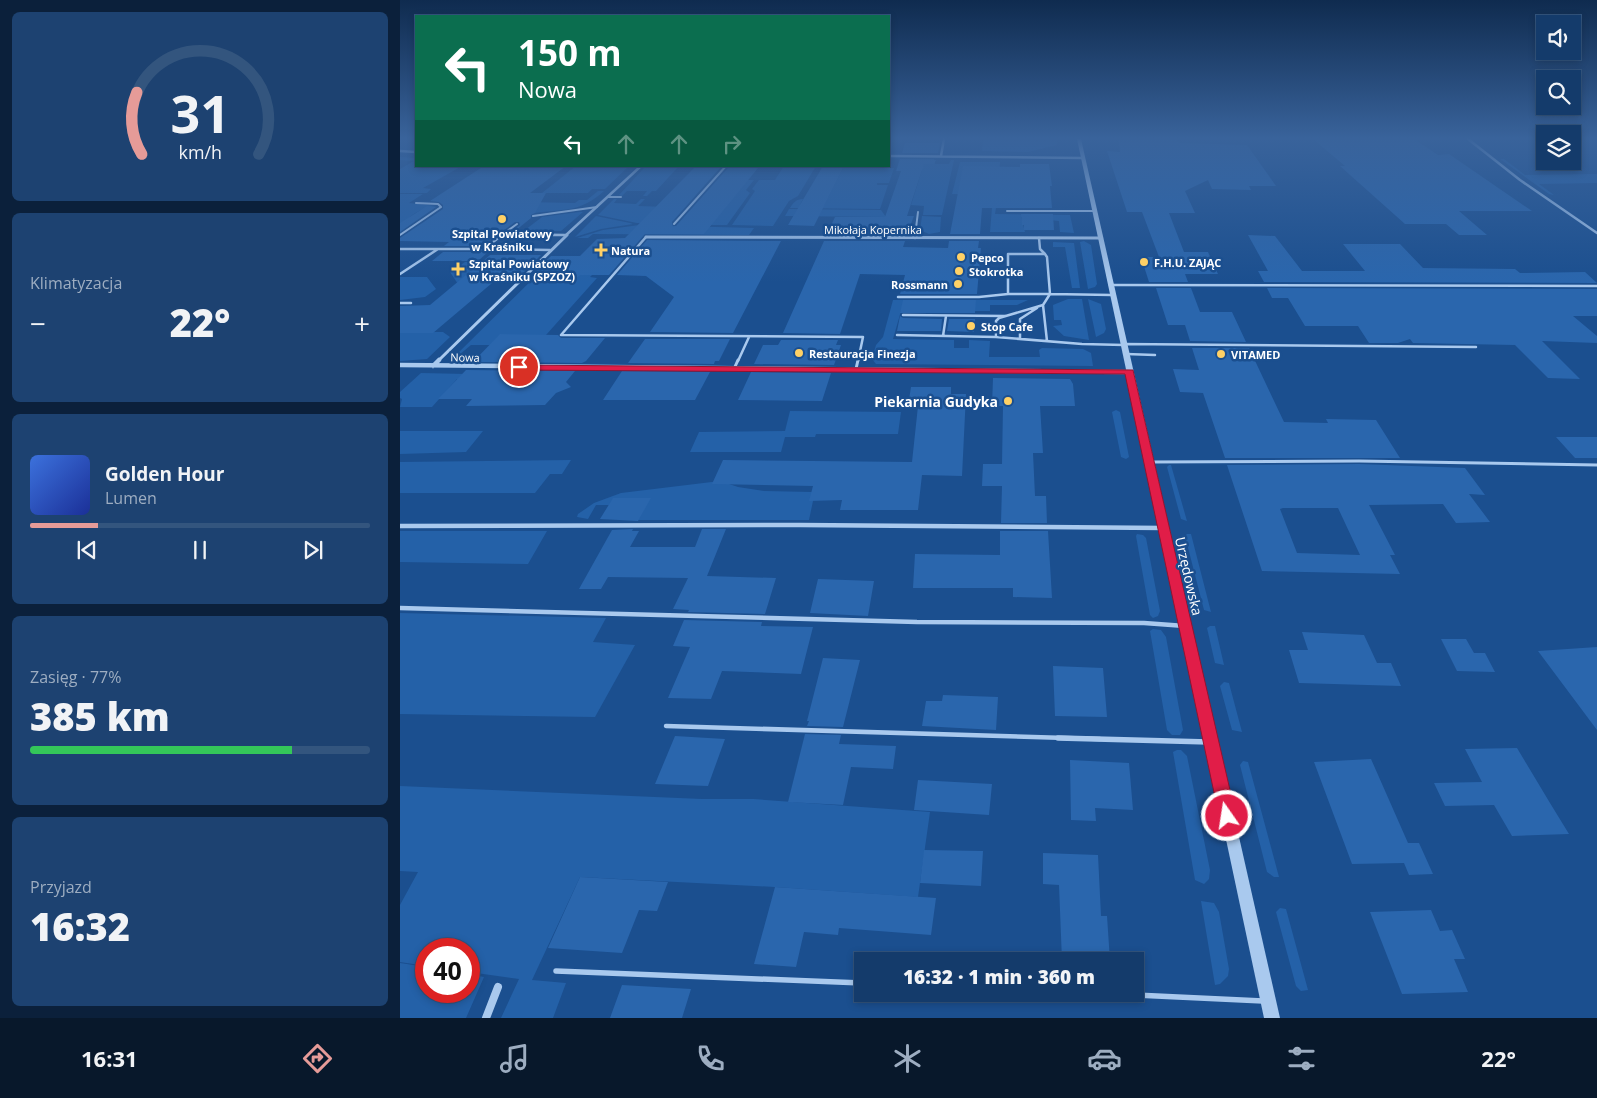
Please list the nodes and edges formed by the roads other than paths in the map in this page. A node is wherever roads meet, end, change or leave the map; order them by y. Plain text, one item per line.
1 (619, 187) edge
2 (708, 187) edge
3 (1089, 187) edge
4 (1530, 187) edge
5 (608, 197) junction
6 (621, 197) dead end
7 (416, 203) dead end
8 (597, 207) junction
9 (1006, 211) dead end
10 (918, 212) dead end
11 (1094, 212) junction
12 (533, 216) dead end
13 (517, 224) dead end
14 (674, 224) dead end
15 (1597, 232) edge
16 (503, 234) junction
17 (400, 235) edge
18 (566, 235) junction
19 (646, 237) joint
20 (915, 238) junction
21 (1039, 238) junction
22 (1100, 238) junction
23 (400, 249) edge
24 (438, 249) junction
25 (484, 249) junction
26 (550, 250) junction
27 (1045, 254) junction
28 (400, 274) edge
29 (1110, 285) junction
30 (1597, 286) edge
31 (1008, 294) junction
32 (1050, 294) junction
33 (1112, 295) junction
34 (898, 297) dead end
35 (400, 303) edge
36 (411, 303) dead end
37 (1043, 305) junction
38 (903, 315) dead end
39 (946, 316) junction
40 (1005, 316) junction
41 (897, 335) dead end
42 (749, 336) junction
43 (944, 336) junction
44 (996, 336) junction
45 (1020, 339) junction
46 (1048, 341) junction
47 (1124, 344) junction
48 (1476, 347) dead end
49 (1126, 354) junction
50 (1155, 355) dead end
51 (400, 365) edge
52 (432, 366) junction
53 (734, 369) junction
54 (856, 369) junction
55 (1129, 372) junction
56 (1149, 462) junction
57 (1597, 465) edge
58 (400, 526) edge
59 (1163, 528) junction
60 (400, 608) edge
61 (1185, 626) junction
62 (666, 726) dead end
63 (1211, 742) junction
64 (556, 971) dead end
65 (854, 983) edge
66 (498, 987) dead end
67 (1144, 995) edge
68 (1268, 1001) junction
69 (486, 1018) edge
70 (1272, 1018) edge

1 - 5 street
2 - 14 lane
3 - 11 street, Urzędowska
4 - 15 street
5 - 6 lane
5 - 8 street
7 - 17 lane
8 - 12 lane
8 - 18 street
9 - 11 lane
10 - 20 lane
11 - 22 street, Urzędowska
13 - 16 lane
16 - 18 lane
16 - 25 lane
18 - 26 street
19 - 20 street, Mikołaja Kopernika
19 - 42 lane
20 - 21 street, Mikołaja Kopernika
21 - 22 street, Mikołaja Kopernika
21 - 27 lane
22 - 29 street, Urzędowska
23 - 24 lane
24 - 25 lane
24 - 28 lane
25 - 26 lane
26 - 52 street
27 - 31 lane
27 - 32 lane
29 - 30 lane
29 - 33 street, Urzędowska
31 - 32 lane
31 - 34 lane
32 - 33 lane
32 - 37 lane
33 - 47 street, Urzędowska
35 - 36 lane
37 - 40 lane
37 - 45 lane
37 - 46 lane
38 - 39 lane
39 - 40 lane
39 - 43 lane
40 - 44 lane
41 - 43 lane
42 - 53 lane
42 - 54 lane
43 - 44 lane
44 - 45 lane
45 - 46 lane
46 - 47 lane
47 - 48 lane
47 - 49 street, Urzędowska
49 - 50 lane
49 - 55 street, Urzędowska
51 - 52 street, Nowa
52 - 53 street, Nowa
53 - 54 street, Nowa
54 - 55 street, Nowa
55 - 56 street, Urzędowska
56 - 57 lane
56 - 59 street, Urzędowska
58 - 59 lane
59 - 61 street, Urzędowska
60 - 61 lane
61 - 63 street, Urzędowska
62 - 63 lane
63 - 68 street, Urzędowska
64 - 65 lane
66 - 69 street
67 - 68 lane
68 - 70 street, Urzędowska

